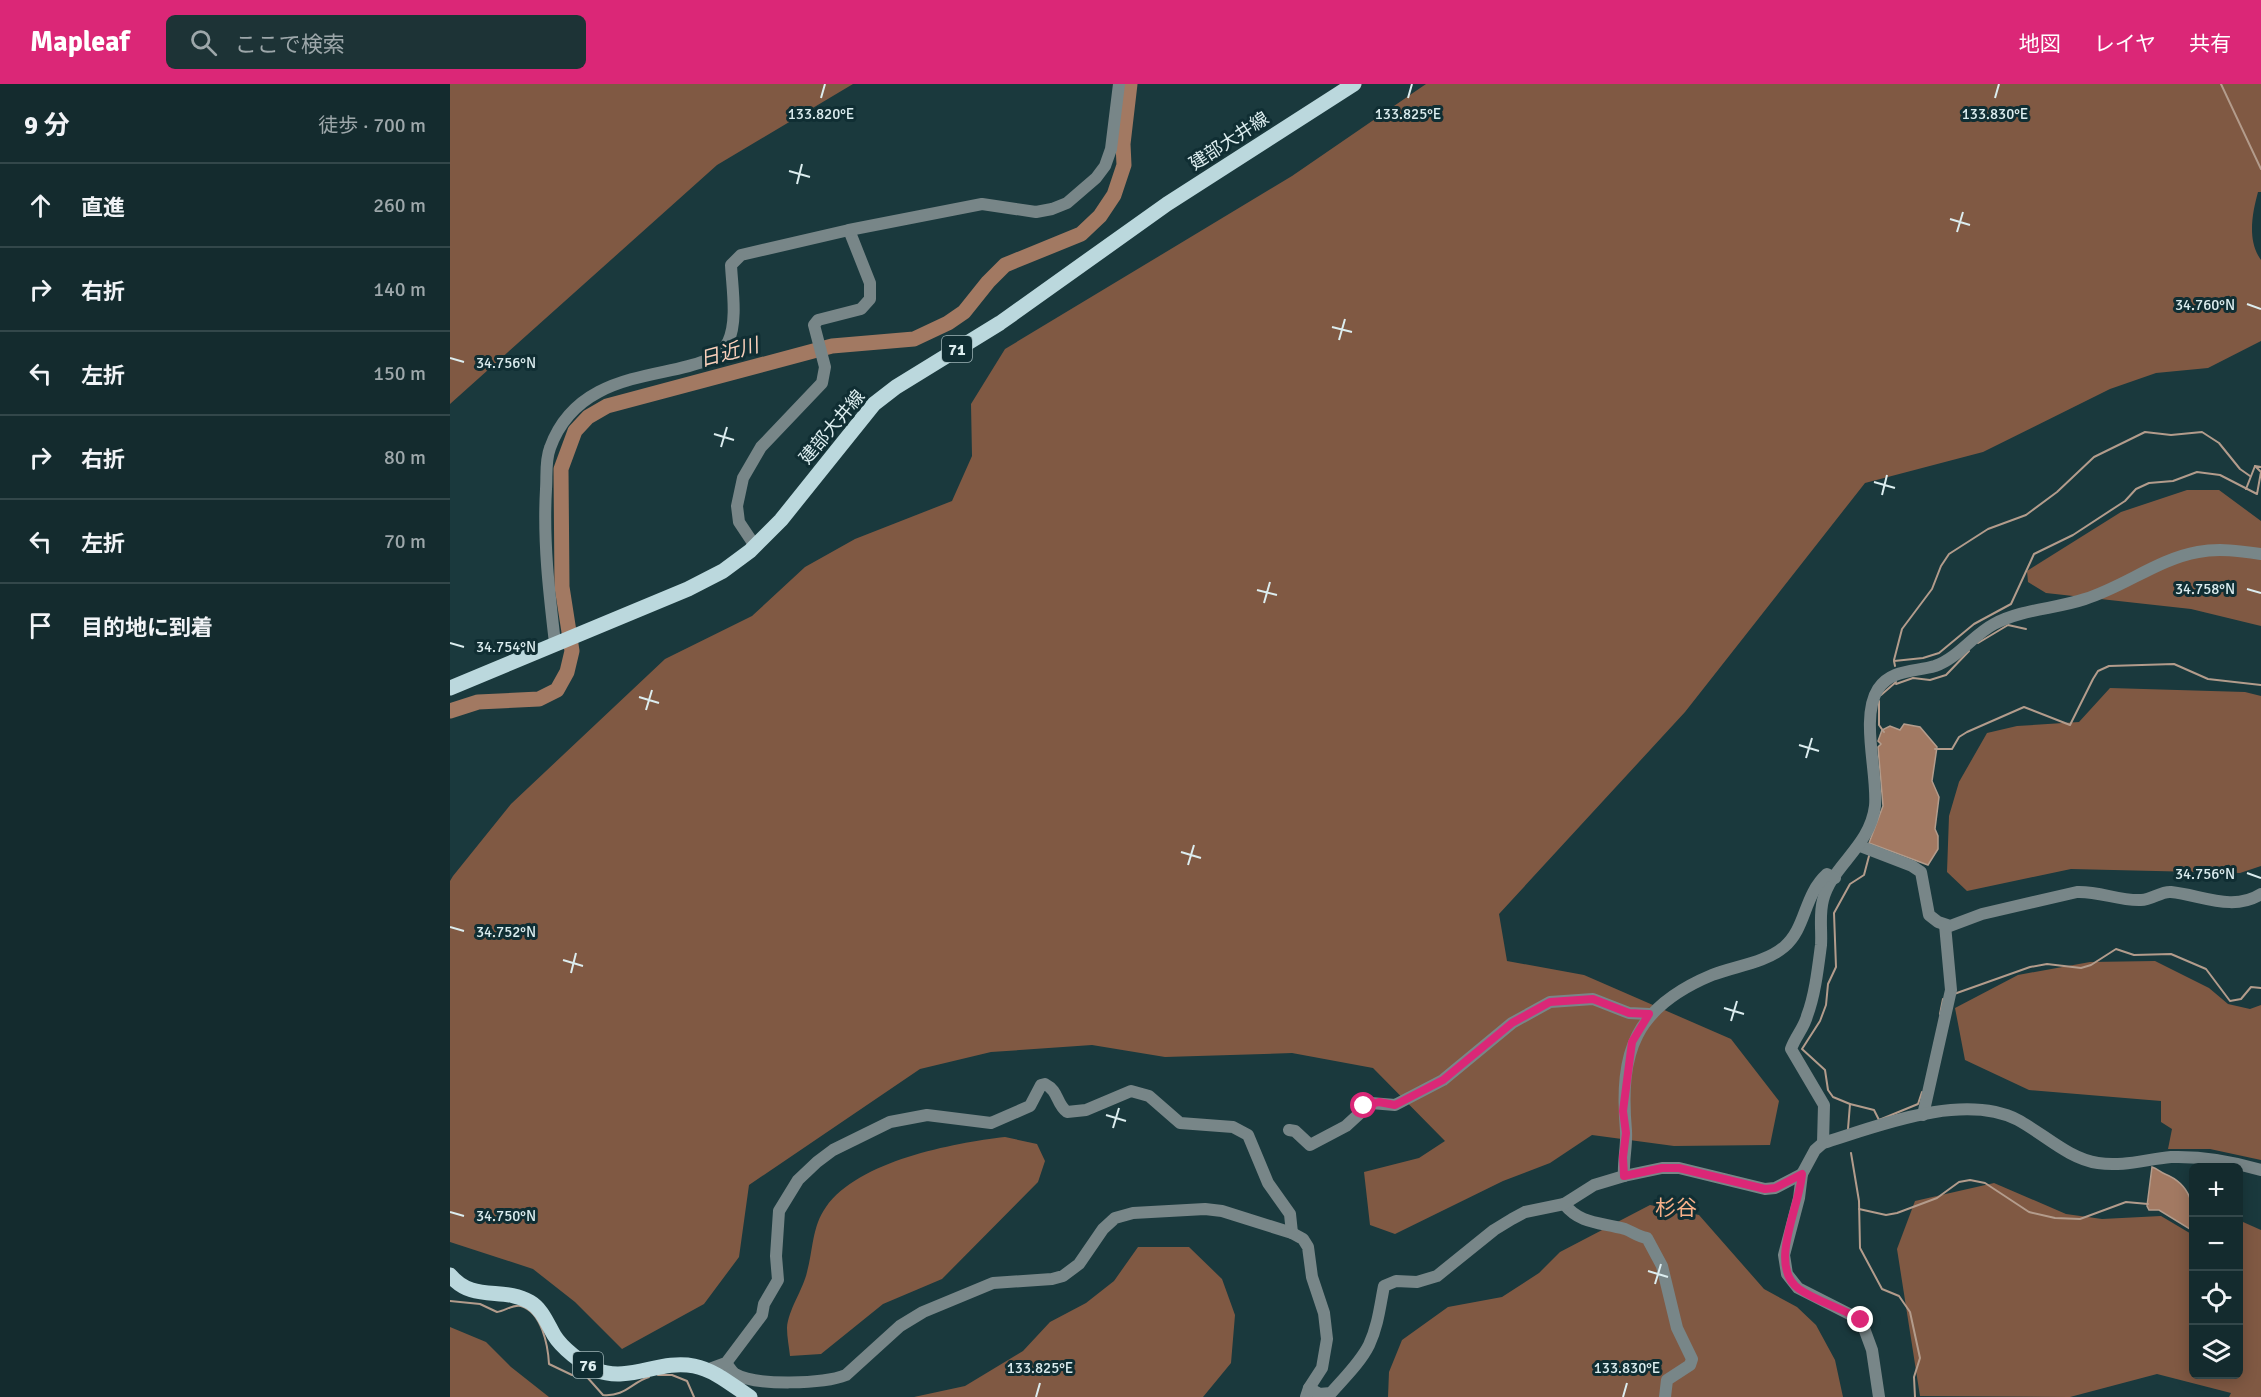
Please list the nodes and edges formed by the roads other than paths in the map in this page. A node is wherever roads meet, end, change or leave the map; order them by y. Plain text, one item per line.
1 (1119, 84) edge
2 (1354, 84) edge
3 (849, 230) junction
4 (755, 546) junction
5 (2261, 554) edge
6 (558, 642) junction
7 (450, 688) edge
8 (1868, 849) junction
9 (1835, 878) junction
10 (2261, 894) edge
11 (1945, 925) junction
12 (1649, 1014) junction
13 (1923, 1115) junction
14 (1289, 1130) dead end
15 (1823, 1143) junction
16 (2261, 1170) edge
17 (1802, 1174) junction
18 (1624, 1176) junction
19 (1564, 1204) junction
20 (1292, 1233) junction
21 (450, 1275) edge
22 (726, 1363) junction
23 (707, 1370) junction
24 (1308, 1392) edge
25 (750, 1397) edge
26 (1665, 1397) edge
27 (1880, 1397) edge

1 - 3 street
2 - 4 main road, 建部大井線 / 71
3 - 4 street
3 - 6 street
4 - 6 main road, 建部大井線 / 71
5 - 8 street
6 - 7 main road, 建部大井線 / 71
8 - 9 street
8 - 11 street
9 - 12 street
9 - 15 street
10 - 11 street
11 - 13 street
12 - 14 street
12 - 18 street
13 - 15 street
13 - 16 street
15 - 17 street
17 - 18 street
17 - 27 street
18 - 19 street
19 - 24 street
19 - 26 street
20 - 22 street
20 - 22 street
20 - 24 street
21 - 23 main road, 76
22 - 23 street
23 - 25 main road, 76

